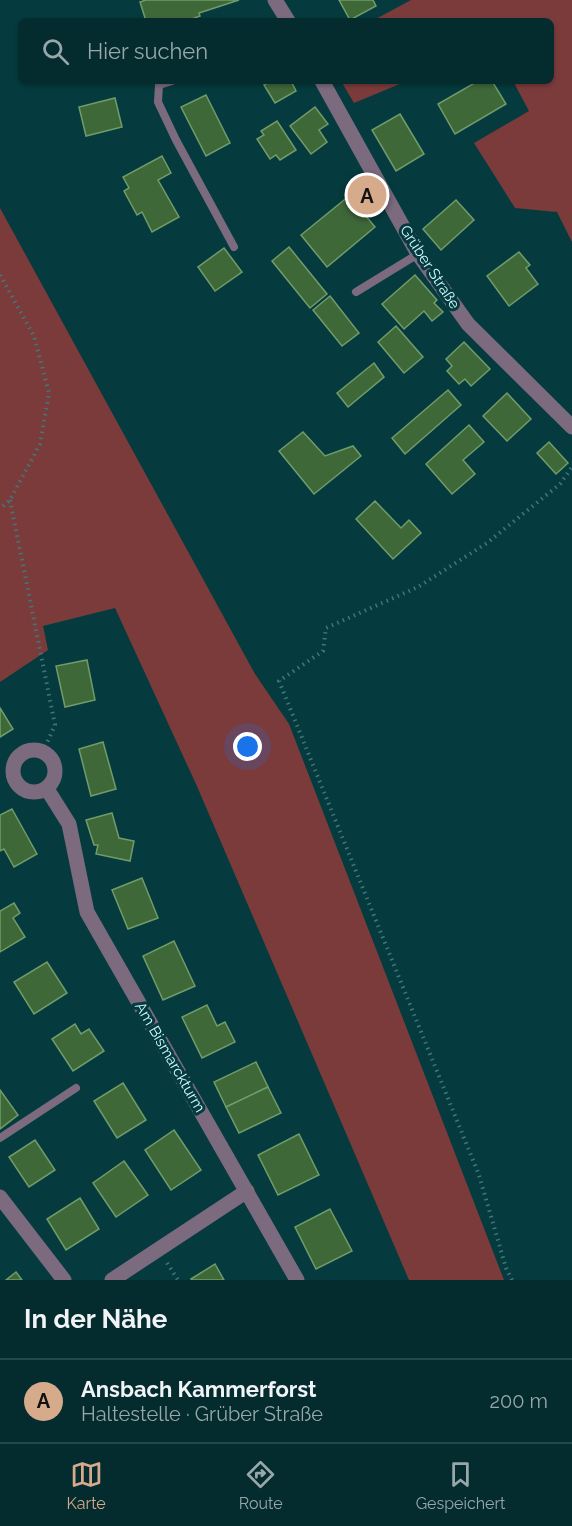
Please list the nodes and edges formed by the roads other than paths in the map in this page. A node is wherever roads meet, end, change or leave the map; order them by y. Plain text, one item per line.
1 (275, 0) edge
2 (286, 18) edge
3 (162, 84) edge
4 (324, 84) edge
5 (234, 248) dead end
6 (418, 254) junction
7 (356, 292) dead end
8 (572, 427) edge
9 (15, 781) junction
10 (0, 786) edge
11 (47, 789) junction
12 (76, 1088) dead end
13 (0, 1138) edge
14 (247, 1191) junction
15 (0, 1197) edge
16 (64, 1280) edge
17 (112, 1280) edge
18 (297, 1280) edge

1 - 2 street
3 - 5 lane
4 - 6 street, Grüber Straße
6 - 7 lane
6 - 8 street, Grüber Straße
9 - 10 street
9 - 11 street
9 - 11 street
11 - 14 street, Am Bismarckturm
12 - 13 lane
14 - 17 street
14 - 18 street, Am Bismarckturm
15 - 16 street

